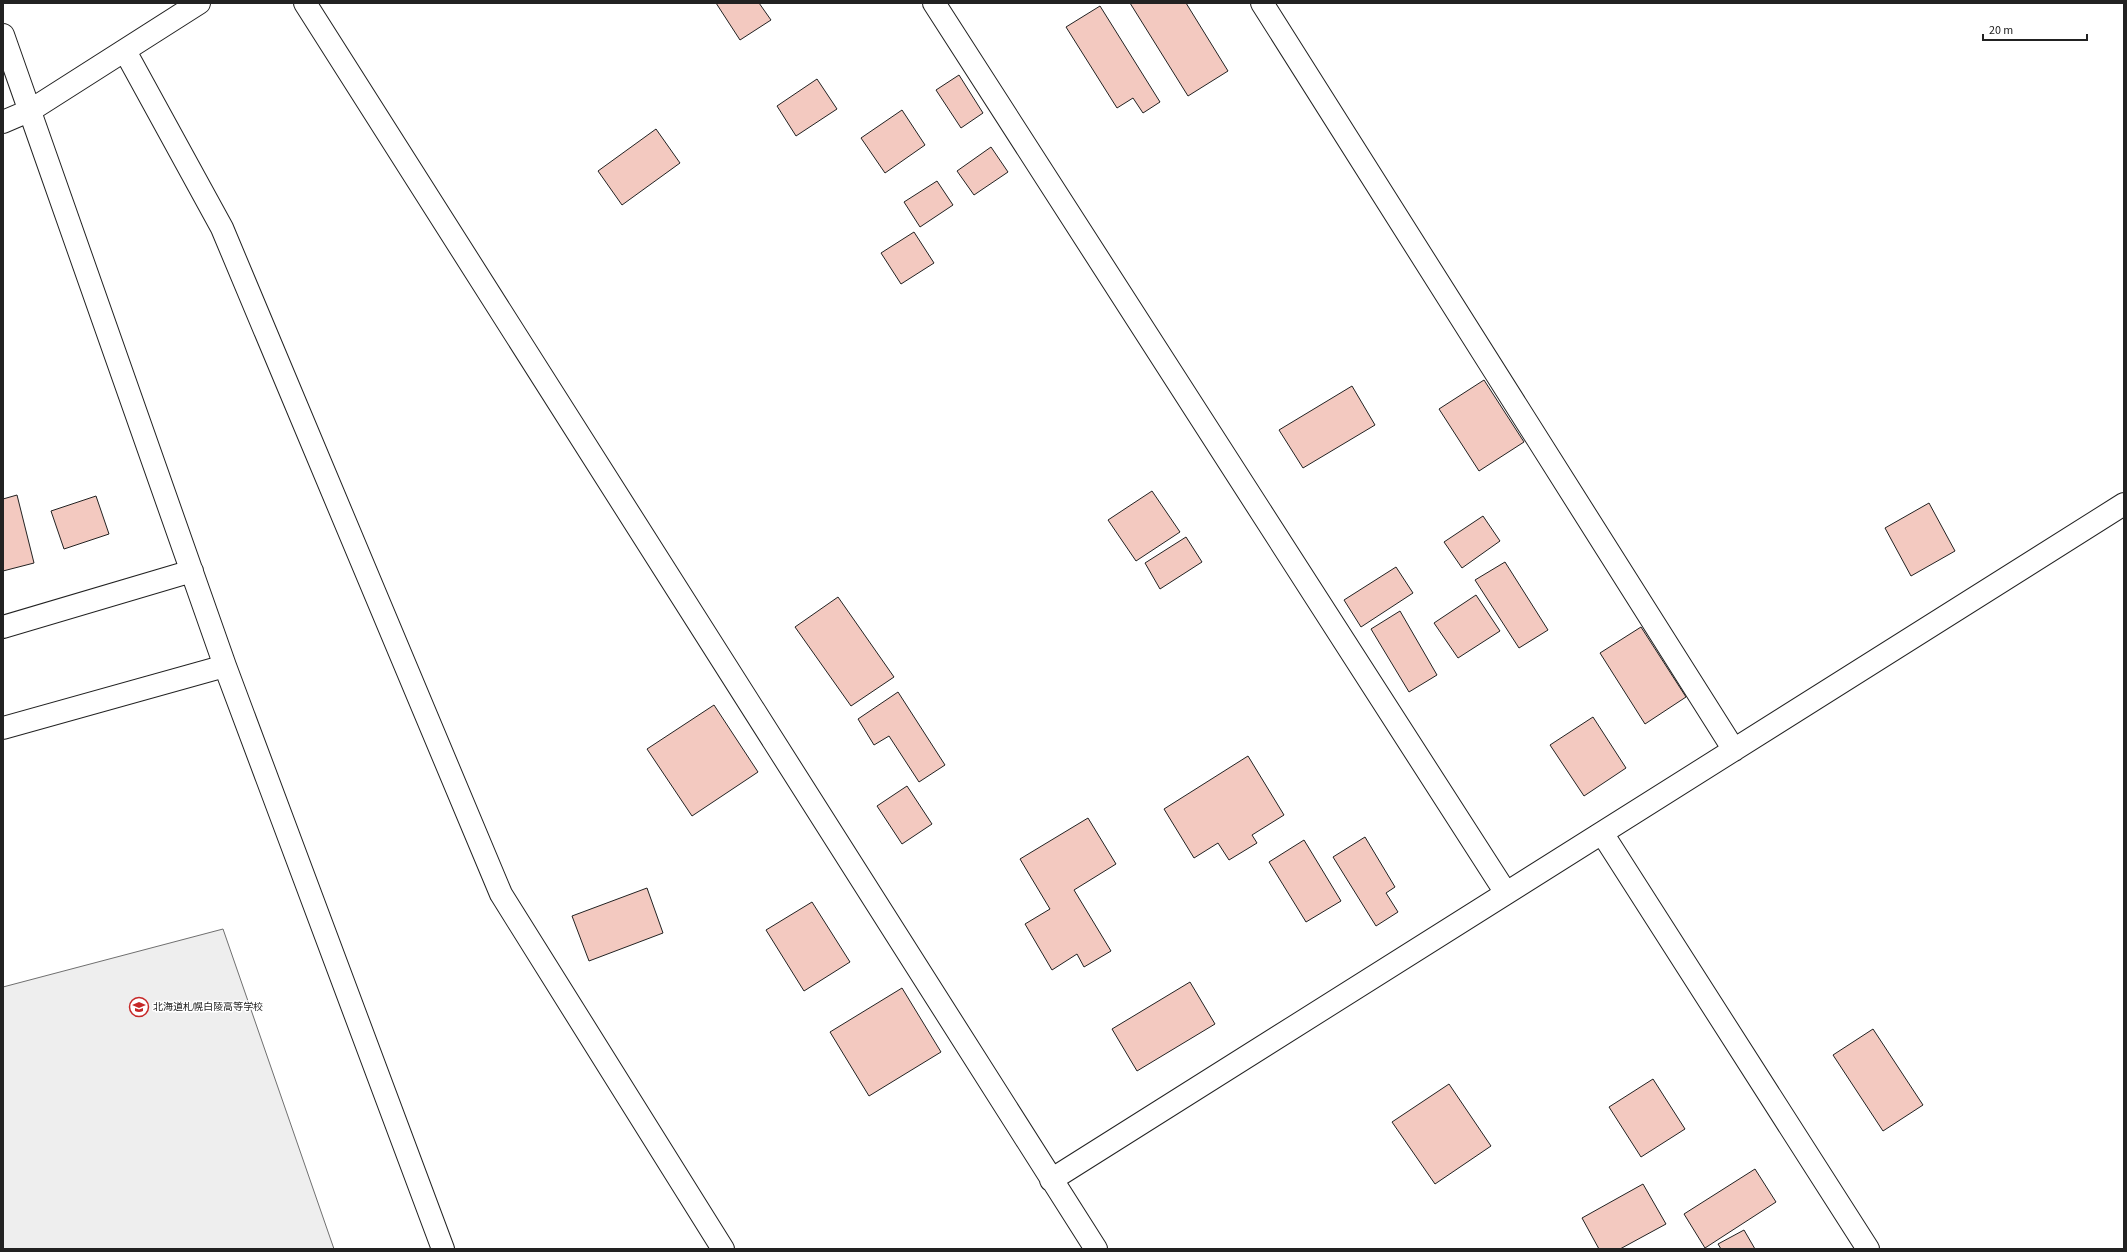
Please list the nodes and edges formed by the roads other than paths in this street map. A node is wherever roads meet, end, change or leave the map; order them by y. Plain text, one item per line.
1 (199, 3) edge
2 (305, 3) edge
3 (934, 3) edge
4 (1262, 3) edge
5 (3, 35) edge
6 (125, 51) junction
7 (31, 110) junction
8 (3, 122) edge
9 (2124, 504) edge
10 (192, 571) junction
11 (3, 627) edge
12 (225, 666) junction
13 (3, 728) edge
14 (1734, 750) junction
15 (1602, 833) junction
16 (1506, 893) junction
17 (1051, 1180) junction
18 (443, 1249) edge
19 (723, 1249) edge
20 (1096, 1249) edge
21 (1868, 1249) edge

1 - 6 street
2 - 17 street
3 - 16 street
4 - 14 street
5 - 7 street
6 - 7 street
6 - 19 street
7 - 8 street
7 - 10 street
9 - 14 street
10 - 11 street
10 - 12 street
12 - 13 street
12 - 18 street
14 - 15 street
15 - 16 street
15 - 21 street
16 - 17 street
17 - 20 street

